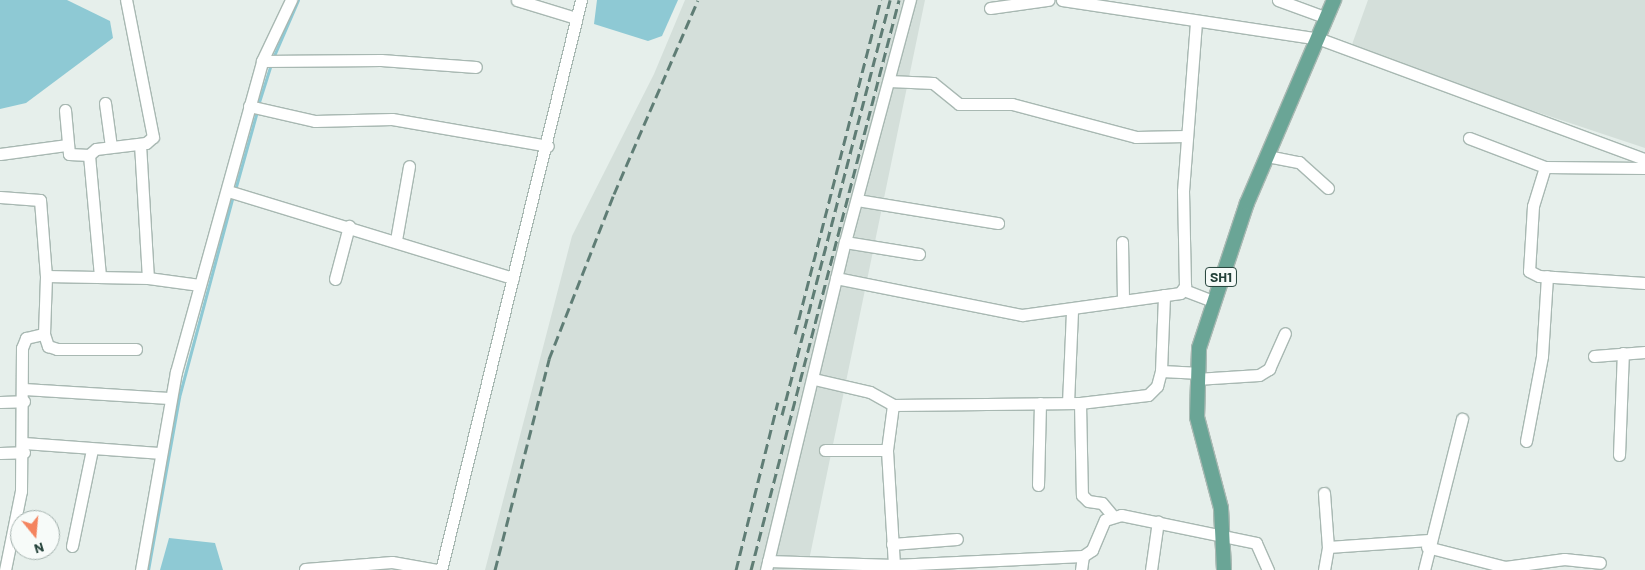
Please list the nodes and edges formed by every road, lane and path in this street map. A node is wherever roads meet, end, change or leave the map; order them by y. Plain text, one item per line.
1 (126, 0) edge
2 (291, 0) edge
3 (517, 0) edge
4 (581, 0) edge
5 (910, 0) edge
6 (1048, 0) edge
7 (1062, 0) edge
8 (1278, 0) edge
9 (1334, 0) edge
10 (1123, 4) edge
11 (990, 8) dead end
12 (576, 18) junction
13 (1327, 18) junction
14 (1196, 22) junction
15 (1320, 39) junction
16 (269, 62) junction
17 (476, 66) dead end
18 (889, 81) junction
19 (105, 103) dead end
20 (255, 108) junction
21 (65, 110) dead end
22 (1186, 136) junction
23 (1469, 138) dead end
24 (140, 144) junction
25 (67, 145) junction
26 (548, 146) junction
27 (111, 147) junction
28 (0, 154) edge
29 (89, 155) junction
30 (1267, 156) junction
31 (1645, 159) edge
32 (409, 166) dead end
33 (1545, 167) junction
34 (1645, 168) edge
35 (1328, 188) dead end
36 (233, 192) junction
37 (0, 197) edge
38 (857, 200) junction
39 (998, 223) dead end
40 (349, 226) junction
41 (396, 240) junction
42 (845, 242) junction
43 (1122, 242) dead end
44 (919, 254) dead end
45 (46, 276) junction
46 (100, 276) junction
47 (1547, 276) junction
48 (148, 278) junction
49 (513, 278) junction
50 (836, 278) junction
51 (336, 279) dead end
52 (1645, 283) edge
53 (200, 285) junction
54 (1184, 290) junction
55 (1164, 295) junction
56 (1123, 301) junction
57 (1213, 301) junction
58 (1072, 312) junction
59 (1285, 333) dead end
60 (44, 334) junction
61 (136, 350) dead end
62 (1645, 352) edge
63 (1623, 353) junction
64 (1594, 356) dead end
65 (1161, 371) junction
66 (1196, 376) junction
67 (814, 379) junction
68 (24, 389) junction
69 (170, 398) junction
70 (24, 401) junction
71 (0, 402) edge
72 (1040, 403) junction
73 (1068, 403) junction
74 (1080, 403) junction
75 (893, 405) junction
76 (1462, 419) dead end
77 (1526, 441) dead end
78 (24, 447) junction
79 (92, 449) junction
80 (825, 450) dead end
81 (887, 450) junction
82 (0, 453) edge
83 (159, 453) junction
84 (1619, 456) dead end
85 (1038, 485) dead end
86 (1324, 494) dead end
87 (1112, 515) junction
88 (1158, 521) junction
89 (1222, 535) junction
90 (957, 539) dead end
91 (892, 544) junction
92 (1428, 544) junction
93 (72, 546) dead end
94 (1328, 547) junction
95 (1083, 556) junction
96 (1600, 563) dead end
97 (767, 565) edge
98 (900, 566) edge
99 (843, 568) edge
100 (305, 569) edge
101 (5, 570) edge
102 (141, 570) edge
103 (440, 570) edge
104 (1081, 570) edge
105 (1151, 570) edge
106 (1224, 570) edge
107 (1268, 570) edge
108 (1324, 570) edge
109 (1424, 570) edge

1 - 24 street
2 - 16 street
3 - 12 street
4 - 12 street
5 - 18 street
6 - 11 street
7 - 10 street
8 - 13 street
9 - 13 main road, SH1
10 - 14 street
12 - 26 street
13 - 15 main road, SH1
14 - 15 street
14 - 22 street
15 - 30 main road, SH1
15 - 31 street
16 - 17 street
16 - 20 street
18 - 22 street
18 - 38 street
19 - 27 street
20 - 26 street
20 - 36 street
21 - 25 street
22 - 54 street
23 - 33 street
24 - 27 street
24 - 48 street
25 - 28 street
25 - 29 street
26 - 49 street
27 - 29 street
29 - 46 street
30 - 35 street
30 - 57 main road, SH1
32 - 41 street
33 - 34 street
33 - 47 street
36 - 40 street
36 - 53 street
37 - 45 street
38 - 39 street
38 - 42 street
40 - 41 street
40 - 51 street
41 - 49 street
42 - 44 street
42 - 50 street
43 - 56 street
45 - 46 street
45 - 60 street
46 - 48 street
47 - 52 street
47 - 77 street
48 - 53 street
49 - 103 street
50 - 58 street
50 - 67 street
53 - 69 street
54 - 55 street
54 - 57 street
55 - 56 street
55 - 65 street
56 - 58 street
57 - 66 main road, SH1
58 - 73 street
59 - 66 street
60 - 61 street
60 - 68 street
62 - 63 street
63 - 64 street
63 - 84 street
65 - 66 street
65 - 74 street
66 - 89 main road, SH1
67 - 75 street
67 - 97 street
68 - 69 street
68 - 70 street
69 - 83 street
70 - 71 street
70 - 78 street
72 - 73 street
72 - 75 street
72 - 85 street
73 - 74 street
74 - 87 street
75 - 81 street
76 - 92 street
78 - 79 street
78 - 82 street
78 - 101 street
79 - 83 street
79 - 93 street
80 - 81 street
81 - 91 street
83 - 102 street
86 - 94 street
87 - 88 street
87 - 95 street
88 - 89 street
88 - 105 street
89 - 106 main road, SH1
89 - 107 street
90 - 91 street
91 - 98 street
92 - 94 street
92 - 96 street
92 - 109 street
94 - 108 street
95 - 98 street
95 - 104 street
97 - 99 street
98 - 99 street
100 - 103 street

